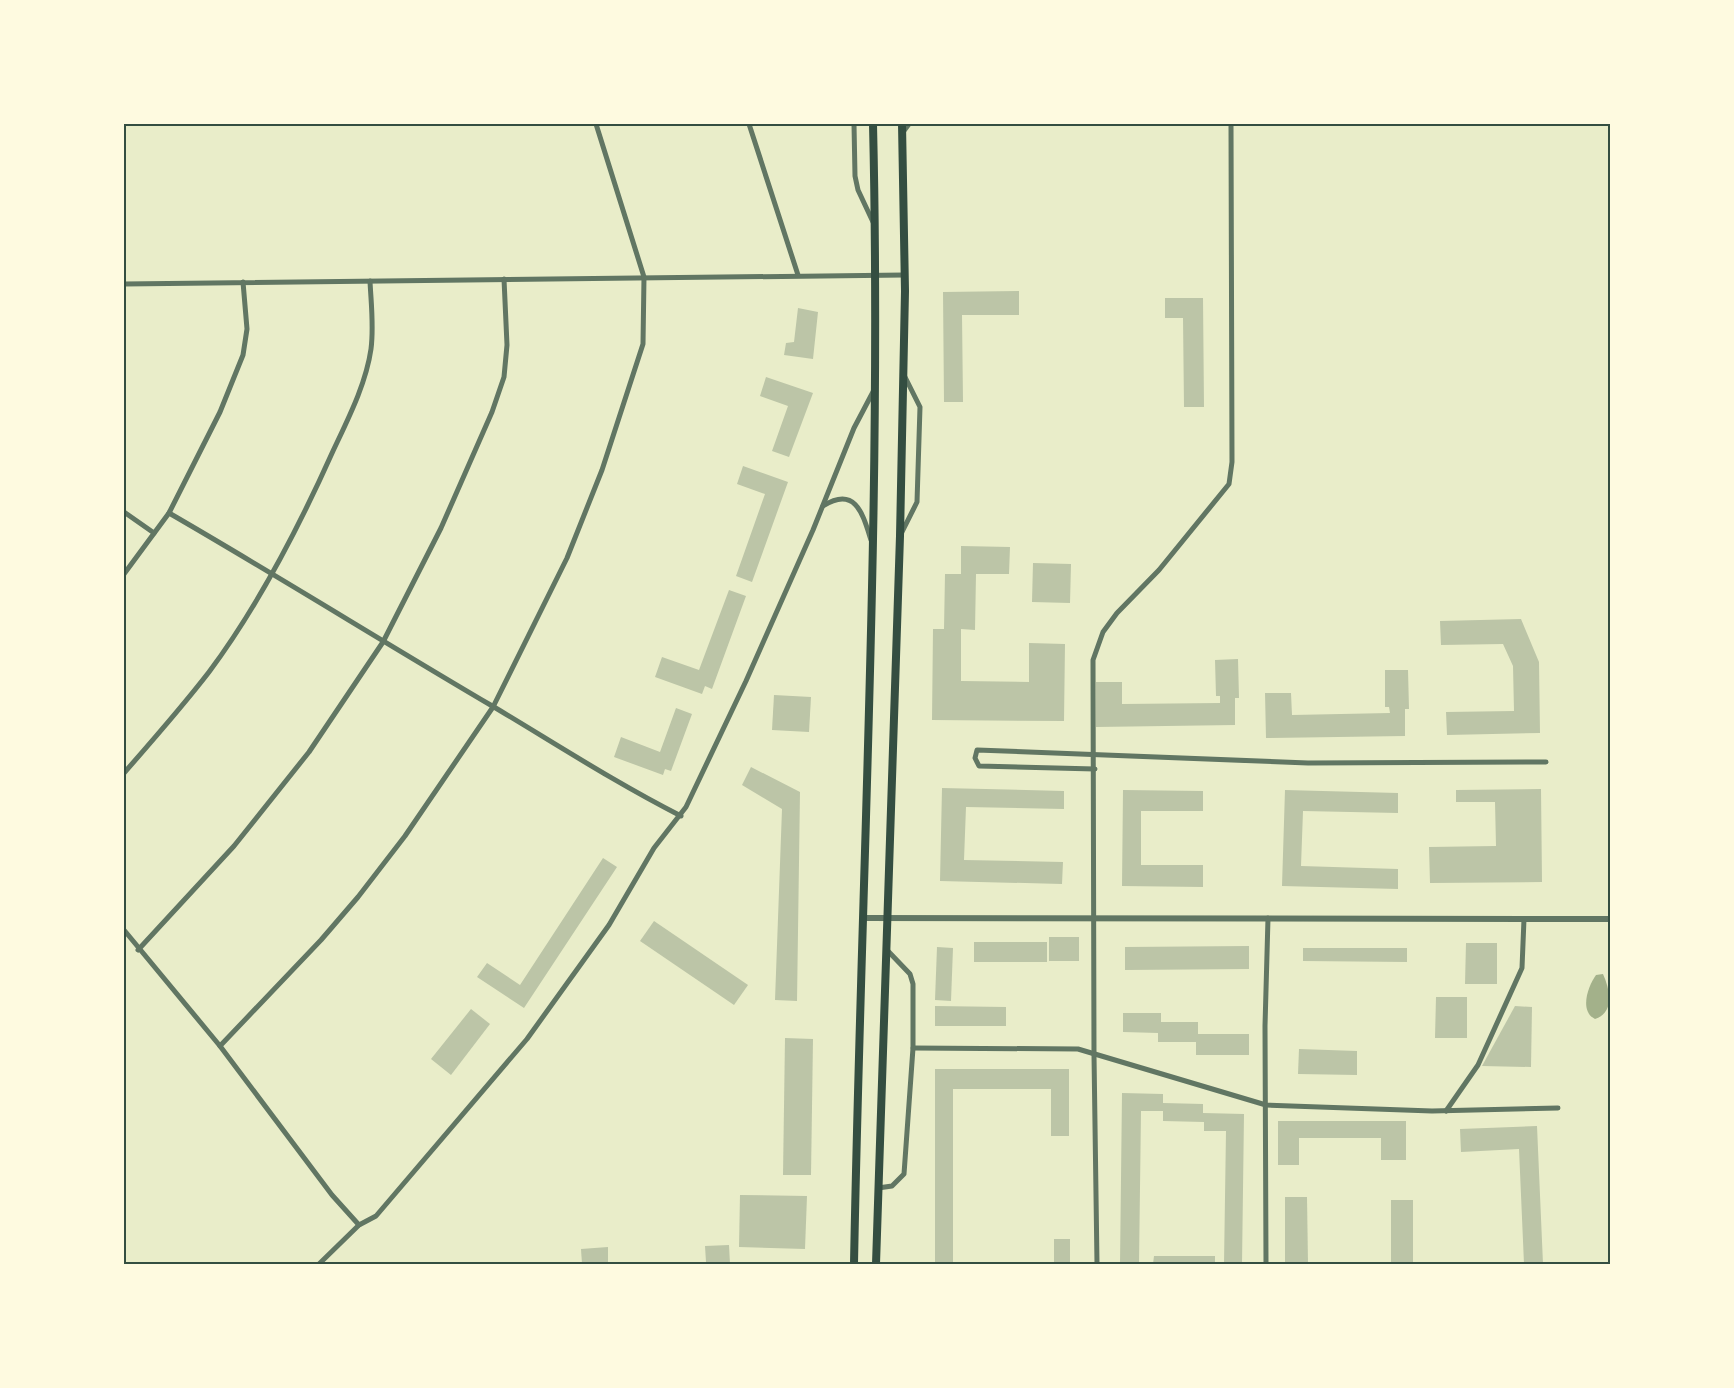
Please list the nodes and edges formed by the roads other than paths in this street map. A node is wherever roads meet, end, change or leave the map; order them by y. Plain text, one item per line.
1 (596, 124) edge
2 (749, 124) edge
3 (854, 124) edge
4 (873, 124) edge
5 (902, 124) edge
6 (909, 124) edge
7 (1231, 124) edge
8 (902, 133) junction
9 (876, 226) junction
10 (877, 274) junction
11 (798, 275) junction
12 (904, 275) junction
13 (644, 277) junction
14 (504, 279) junction
15 (370, 281) junction
16 (243, 282) junction
17 (124, 284) edge
18 (903, 372) junction
19 (875, 387) junction
20 (822, 506) junction
21 (124, 512) edge
22 (169, 513) junction
23 (154, 533) junction
24 (900, 536) junction
25 (872, 544) junction
26 (272, 573) junction
27 (124, 574) edge
28 (383, 642) junction
29 (493, 707) junction
30 (1093, 755) junction
31 (1546, 762) dead end
32 (1095, 769) junction
33 (124, 773) edge
34 (680, 816) junction
35 (863, 918) junction
36 (888, 918) junction
37 (1094, 918) junction
38 (1268, 918) junction
39 (1524, 919) junction
40 (1610, 919) edge
41 (124, 930) edge
42 (138, 950) junction
43 (887, 950) junction
44 (220, 1046) junction
45 (913, 1048) junction
46 (1094, 1055) junction
47 (1266, 1105) junction
48 (1558, 1108) dead end
49 (1446, 1111) junction
50 (878, 1188) junction
51 (359, 1225) junction
52 (319, 1264) edge
53 (854, 1264) edge
54 (876, 1264) edge
55 (1097, 1264) edge
56 (1266, 1264) edge

1 - 13 street
2 - 11 street
3 - 9 street
4 - 9 main road
5 - 8 main road
6 - 8 street
7 - 30 street
8 - 12 main road
9 - 10 main road
10 - 11 street
10 - 12 street
10 - 19 main road
11 - 13 street
12 - 18 main road
13 - 14 street
13 - 29 street
14 - 15 street
14 - 28 street
15 - 16 street
15 - 26 street
16 - 17 street
16 - 22 street
18 - 24 main road
18 - 24 street
19 - 20 street
19 - 25 main road
20 - 25 street
20 - 34 street
21 - 23 street
22 - 23 street
22 - 26 street
23 - 27 street
24 - 36 main road
25 - 35 main road
26 - 28 street
26 - 33 street
28 - 29 street
28 - 42 street
29 - 34 street
29 - 44 street
30 - 31 street
30 - 32 street
30 - 32 street
32 - 37 street
34 - 51 street
35 - 36 street
35 - 53 main road
36 - 37 street
36 - 43 main road
37 - 38 street
37 - 46 street
38 - 39 street
38 - 47 street
39 - 40 street
39 - 49 street
41 - 42 street
42 - 44 street
43 - 45 street
43 - 50 main road
44 - 51 street
45 - 46 street
45 - 50 street
46 - 47 street
46 - 55 street
47 - 49 street
47 - 56 street
48 - 49 street
50 - 54 main road
51 - 52 street

